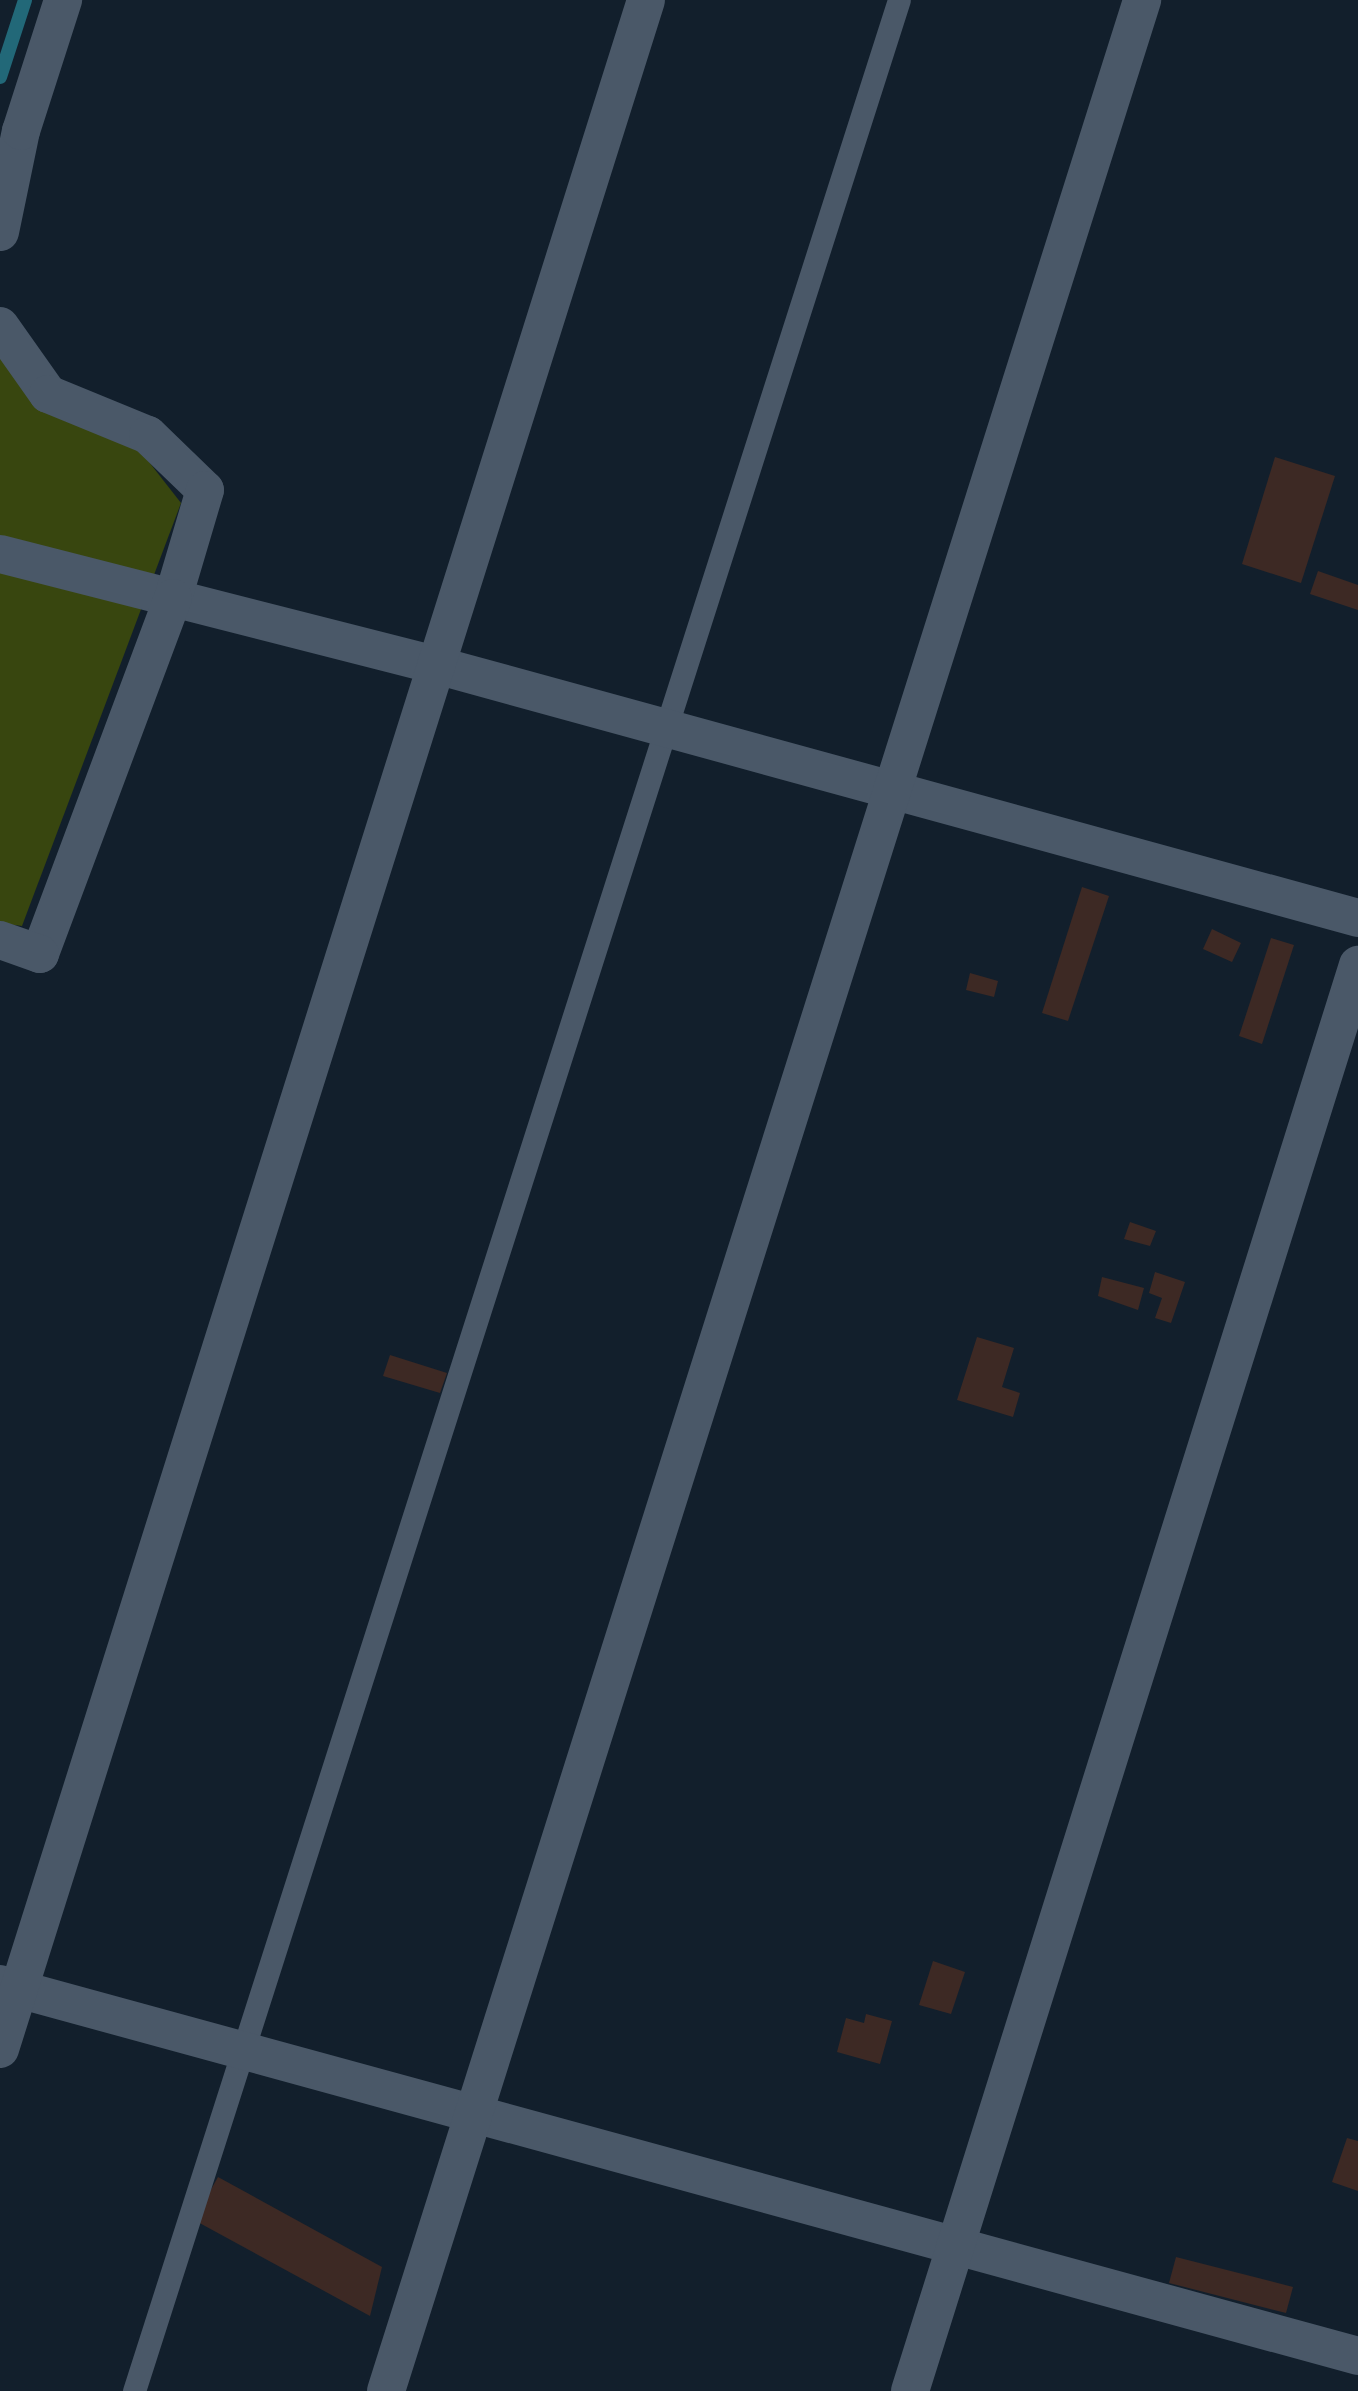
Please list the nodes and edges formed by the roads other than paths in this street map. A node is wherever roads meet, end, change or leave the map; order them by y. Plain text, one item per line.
1 (63, 0) edge
2 (646, 0) edge
3 (899, 0) edge
4 (1142, 0) edge
5 (0, 232) edge
6 (0, 326) edge
7 (0, 554) edge
8 (173, 598) junction
9 (436, 666) junction
10 (667, 729) junction
11 (892, 791) junction
12 (1358, 918) edge
13 (0, 940) edge
14 (1358, 965) edge
15 (10, 1986) edge
16 (0, 2049) edge
17 (243, 2052) junction
18 (473, 2117) junction
19 (955, 2247) junction
20 (1358, 2356) edge
21 (134, 2391) edge
22 (386, 2391) edge
23 (910, 2391) edge

1 - 5 street
2 - 9 street
3 - 10 lane
4 - 11 street
6 - 8 street
7 - 8 street
8 - 9 street
8 - 13 street
9 - 10 street
9 - 15 street
10 - 11 street
10 - 17 lane
11 - 12 street
11 - 18 street
14 - 19 street
15 - 16 street
15 - 17 street
17 - 18 street
17 - 21 lane
18 - 19 street
18 - 22 street
19 - 20 street
19 - 23 street

